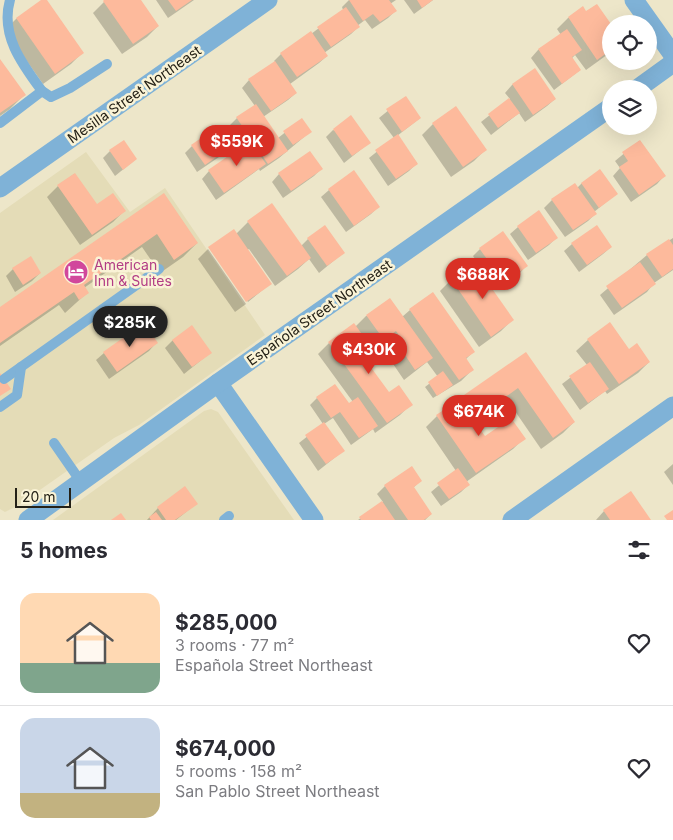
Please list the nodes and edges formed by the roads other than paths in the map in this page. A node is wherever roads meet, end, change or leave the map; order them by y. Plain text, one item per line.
1 (10, 0) edge
2 (268, 0) edge
3 (634, 0) edge
4 (673, 55) edge
5 (673, 63) edge
6 (107, 64) dead end
7 (649, 80) edge
8 (42, 91) junction
9 (602, 113) edge
10 (0, 123) edge
11 (0, 187) edge
12 (159, 268) dead end
13 (21, 367) junction
14 (4, 380) dead end
15 (218, 383) junction
16 (673, 406) edge
17 (0, 407) edge
18 (54, 443) dead end
19 (81, 482) junction
20 (28, 520) edge
21 (314, 520) edge
22 (512, 520) edge

1 - 8 lane
2 - 11 street, Mesilla Street Northeast
3 - 4 street
5 - 7 street
6 - 8 lane
8 - 10 lane
9 - 15 street, Española Street Northeast
12 - 13 lane
13 - 14 lane
13 - 17 lane
15 - 19 street, Española Street Northeast
15 - 21 street
16 - 22 street
18 - 19 lane
19 - 20 street, Española Street Northeast

